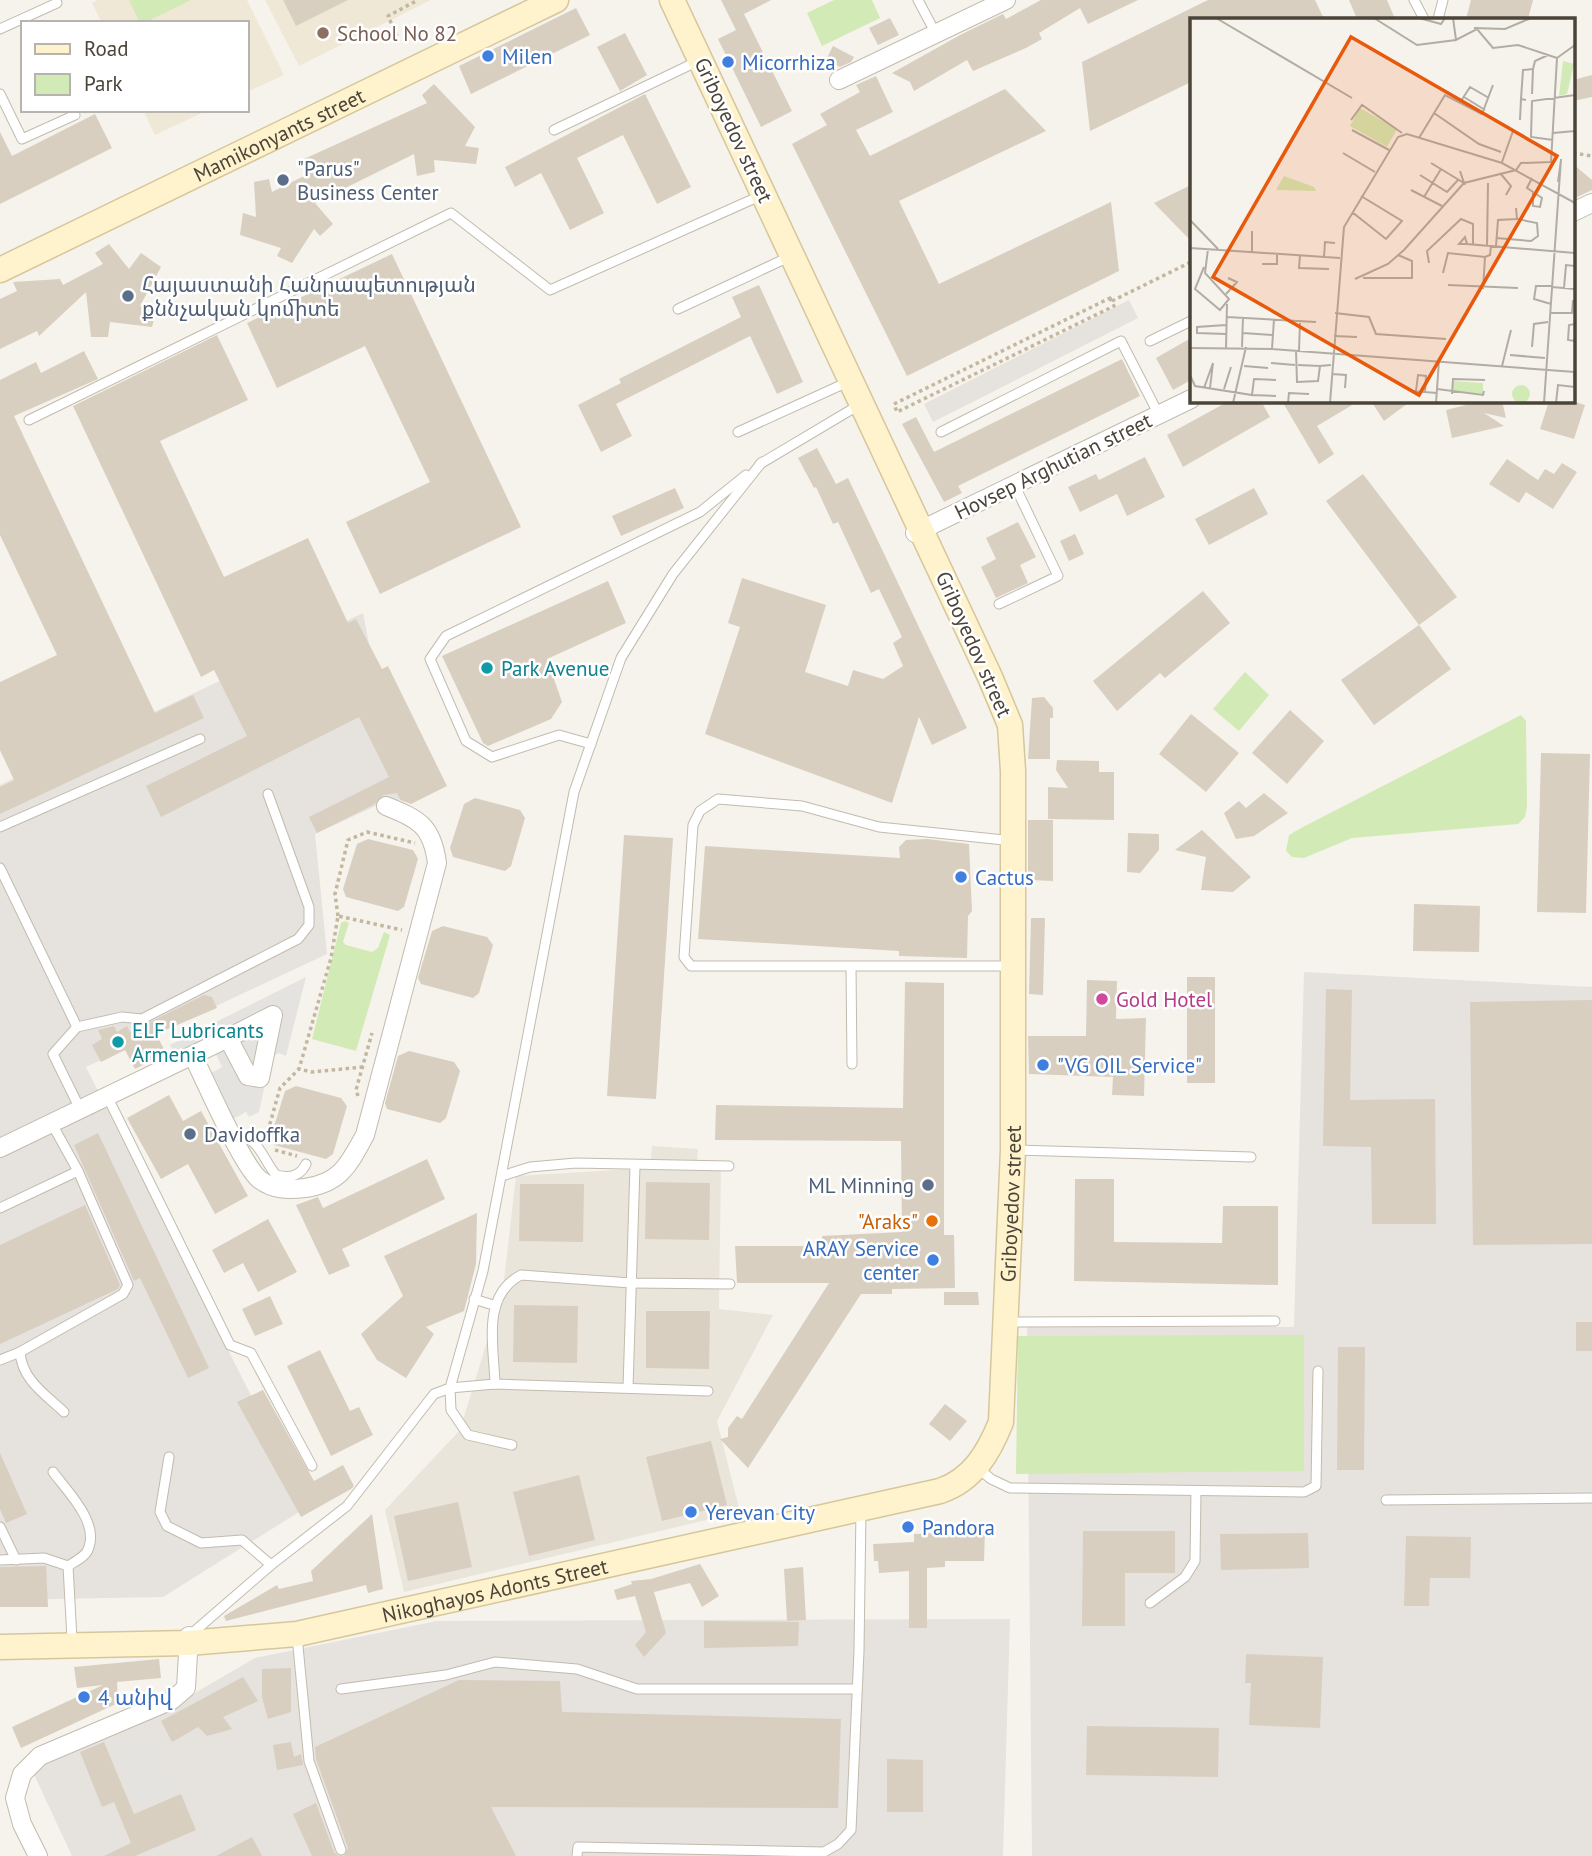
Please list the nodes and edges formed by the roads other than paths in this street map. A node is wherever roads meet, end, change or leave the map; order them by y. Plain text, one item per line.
1 (539, 0) edge
2 (556, 0) edge
3 (661, 0) edge
4 (672, 0) edge
5 (918, 0) edge
6 (1006, 0) edge
7 (1414, 0) edge
8 (1443, 0) edge
9 (57, 3) dead end
10 (1423, 18) edge
11 (1438, 18) edge
12 (30, 19) edge
13 (21, 22) edge
14 (0, 29) edge
15 (936, 34) junction
16 (692, 64) junction
17 (839, 80) dead end
18 (0, 94) edge
19 (74, 112) edge
20 (554, 130) dead end
21 (759, 196) junction
22 (1592, 203) edge
23 (1574, 212) edge
24 (788, 257) junction
25 (0, 260) edge
26 (0, 270) edge
27 (678, 309) dead end
28 (1190, 321) edge
29 (1150, 341) dead end
30 (847, 383) junction
31 (1190, 400) edge
32 (854, 408) junction
33 (1160, 415) junction
34 (29, 420) dead end
35 (738, 432) dead end
36 (941, 432) dead end
37 (762, 462) junction
38 (1014, 484) junction
39 (919, 531) junction
40 (999, 604) dead end
41 (200, 739) dead end
42 (591, 744) junction
43 (268, 794) dead end
44 (386, 806) dead end
45 (0, 827) edge
46 (1004, 840) junction
47 (0, 868) edge
48 (1006, 966) junction
49 (850, 967) junction
50 (77, 1027) junction
51 (228, 1038) dead end
52 (193, 1056) junction
53 (852, 1064) dead end
54 (108, 1098) junction
55 (81, 1111) junction
56 (52, 1124) junction
57 (234, 1137) junction
58 (0, 1149) edge
59 (1008, 1150) junction
60 (1251, 1157) dead end
61 (307, 1161) road end
62 (635, 1166) junction
63 (729, 1166) dead end
64 (78, 1171) junction
65 (502, 1177) junction
66 (0, 1208) edge
67 (631, 1283) junction
68 (730, 1284) dead end
69 (474, 1299) junction
70 (493, 1305) junction
71 (1275, 1321) dead end
72 (1000, 1322) junction
73 (19, 1352) junction
74 (0, 1360) edge
75 (1318, 1371) dead end
76 (495, 1384) junction
77 (450, 1388) junction
78 (628, 1388) junction
79 (708, 1391) dead end
80 (64, 1412) dead end
81 (513, 1445) dead end
82 (169, 1457) dead end
83 (974, 1464) junction
84 (312, 1466) dead end
85 (53, 1472) dead end
86 (1196, 1491) junction
87 (1592, 1498) edge
88 (1386, 1500) dead end
89 (860, 1502) junction
90 (750, 1526) junction
91 (0, 1527) edge
92 (0, 1560) edge
93 (16, 1560) junction
94 (271, 1564) junction
95 (68, 1566) junction
96 (1150, 1603) dead end
97 (297, 1634) junction
98 (0, 1638) edge
99 (72, 1639) junction
100 (189, 1639) junction
101 (0, 1647) edge
102 (341, 1689) dead end
103 (857, 1689) junction
104 (341, 1850) dead end
105 (738, 1853) edge
106 (38, 1856) edge
107 (578, 1856) edge

1 - 25 street, Mamikonyants street
2 - 26 street, Mamikonyants street
3 - 16 street, Griboyedov street
4 - 21 street, Griboyedov street
5 - 15 lane
6 - 15 street
7 - 10 lane
8 - 11 lane
9 - 12 lane
13 - 14 lane
15 - 17 street
16 - 20 lane
16 - 21 street, Griboyedov street
18 - 19 lane
21 - 24 street, Griboyedov street
21 - 34 lane
22 - 23 street
24 - 27 lane
24 - 30 street, Griboyedov street
28 - 29 lane
30 - 32 street, Griboyedov street
30 - 35 lane
30 - 39 street, Griboyedov street
31 - 33 street, Hovsep Arghutian street
32 - 37 lane
32 - 39 street, Griboyedov street
33 - 36 lane
33 - 38 street, Hovsep Arghutian street
37 - 42 lane
37 - 42 lane
38 - 39 street, Hovsep Arghutian street
38 - 40 lane
39 - 46 street, Griboyedov street
39 - 59 street, Griboyedov street
41 - 45 lane
42 - 65 lane
43 - 50 lane
44 - 57 street
46 - 48 street, Griboyedov street
46 - 49 lane
47 - 50 lane
48 - 49 lane
48 - 59 street, Griboyedov street
49 - 53 lane
50 - 55 lane
51 - 52 street
52 - 54 street
52 - 57 street
54 - 55 street
54 - 84 lane
55 - 56 street
56 - 58 street
56 - 64 lane
57 - 61 lane
59 - 60 lane
59 - 72 street, Griboyedov street
62 - 63 lane
62 - 65 lane
62 - 67 lane
64 - 66 lane
64 - 73 lane
65 - 69 lane
67 - 68 lane
67 - 70 lane
67 - 78 lane
69 - 70 lane
69 - 77 lane
70 - 76 lane
71 - 72 lane
72 - 83 street, Griboyedov street
73 - 74 lane
73 - 80 lane
75 - 86 lane
76 - 77 lane
76 - 78 lane
77 - 81 lane
77 - 94 lane
78 - 79 lane
82 - 94 lane
83 - 86 lane
83 - 89 street, Nikoghayos Adonts Street
85 - 95 lane
86 - 96 lane
87 - 88 lane
89 - 90 street, Nikoghayos Adonts Street
89 - 103 lane
90 - 97 street, Nikoghayos Adonts Street
90 - 100 street, Nikoghayos Adonts Street
91 - 93 lane
92 - 93 lane
93 - 95 lane
94 - 100 lane
95 - 99 lane
97 - 100 street, Nikoghayos Adonts Street
97 - 104 lane
98 - 99 street, Nikoghayos Adonts Street
99 - 100 street, Nikoghayos Adonts Street
100 - 101 street, Nikoghayos Adonts Street
100 - 106 street
102 - 103 lane
103 - 105 lane
105 - 107 lane

